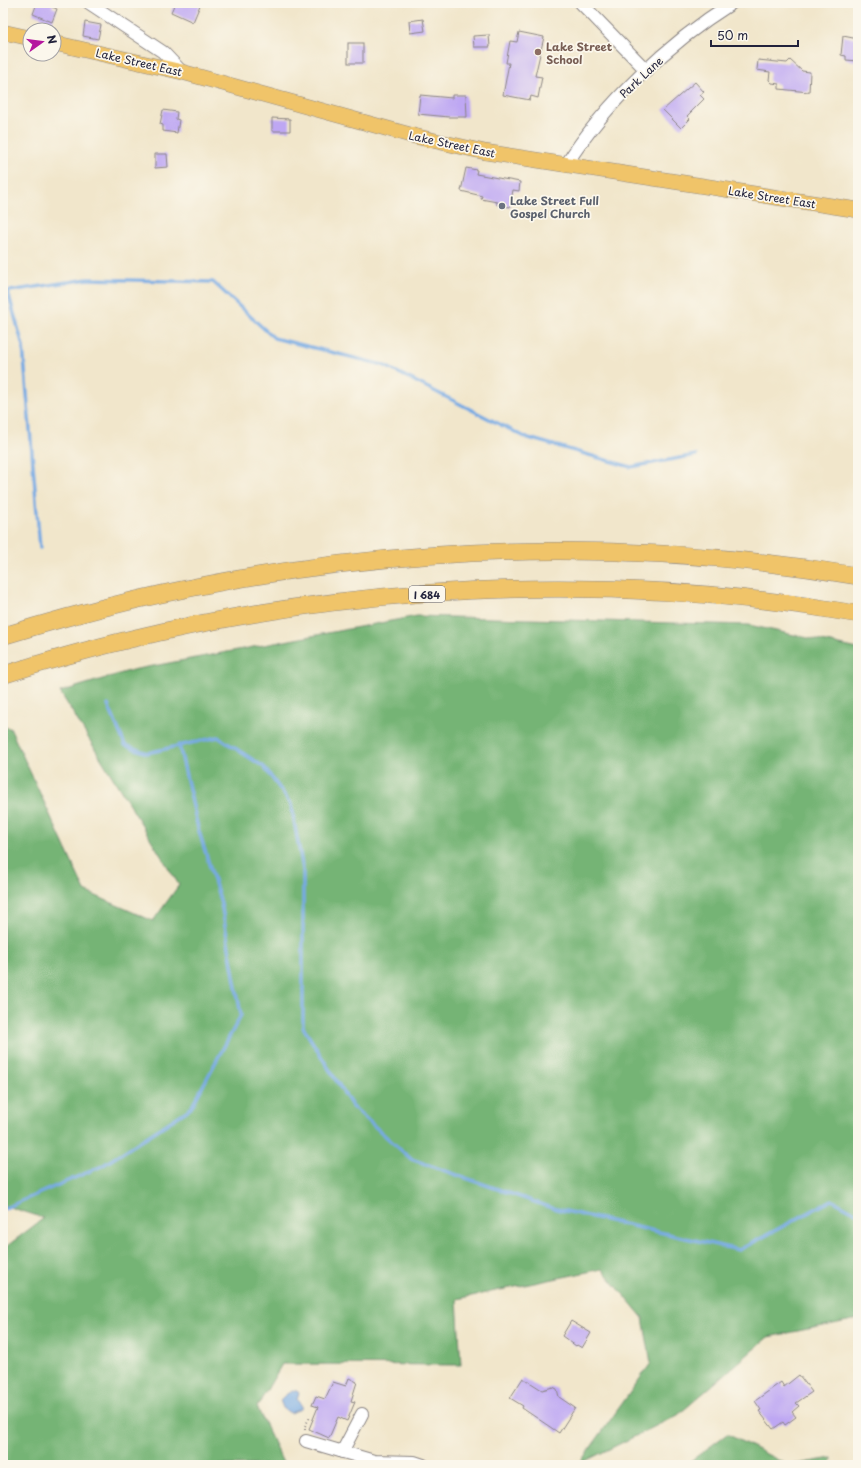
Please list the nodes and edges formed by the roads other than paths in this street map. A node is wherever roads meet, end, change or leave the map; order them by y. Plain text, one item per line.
1 (89, 3) edge
2 (581, 3) edge
3 (732, 3) edge
4 (3, 32) edge
5 (22, 36) edge
6 (62, 45) edge
7 (647, 71) junction
8 (182, 72) junction
9 (566, 165) junction
10 (858, 210) edge
11 (858, 576) edge
12 (858, 614) edge
13 (3, 636) edge
14 (3, 675) edge
15 (362, 1414) dead end
16 (306, 1441) dead end
17 (342, 1452) junction
18 (424, 1465) edge

1 - 8 street
2 - 7 street
3 - 7 street, Park Lane
4 - 5 main road
6 - 8 main road, Lake Street East
7 - 9 street, Park Lane
8 - 9 main road, Lake Street East
9 - 10 main road, Lake Street East
11 - 13 highway
12 - 14 highway, I 684
15 - 17 street
16 - 17 street
17 - 18 street

